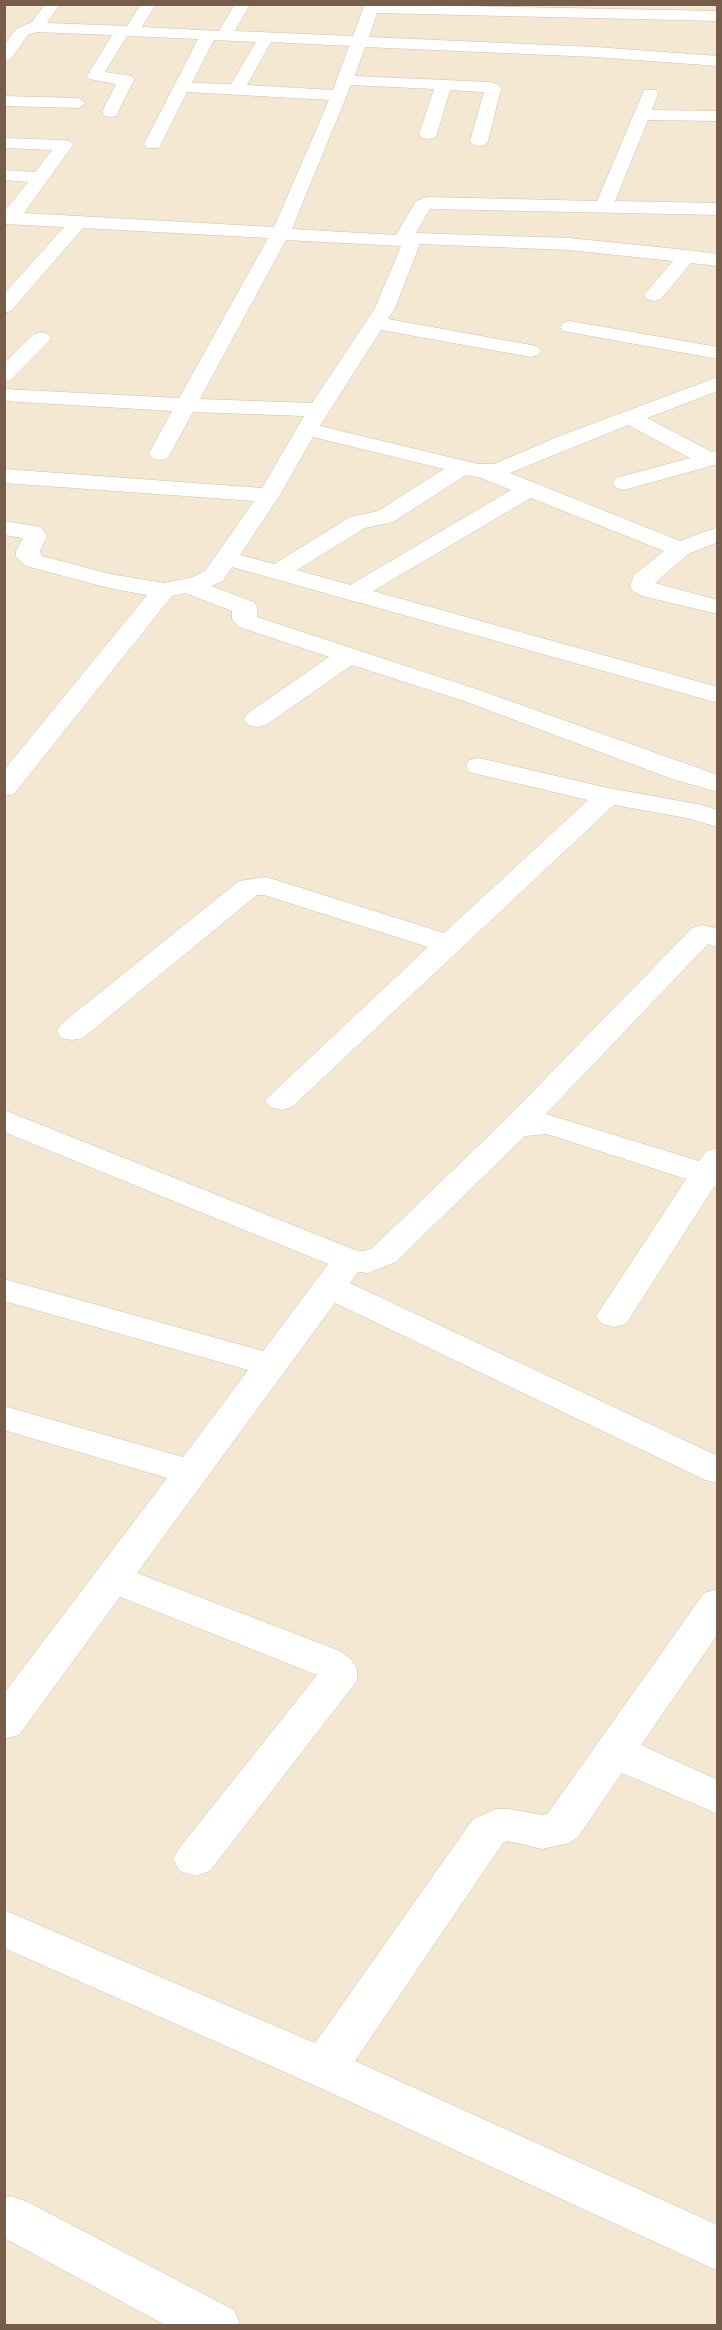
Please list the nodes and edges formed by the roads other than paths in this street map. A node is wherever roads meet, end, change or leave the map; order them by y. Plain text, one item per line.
1 (53, 4) edge
2 (149, 4) edge
3 (243, 4) edge
4 (372, 6) edge
5 (717, 15) edge
6 (4, 25) edge
7 (35, 26) junction
8 (127, 32) junction
9 (216, 36) junction
10 (266, 38) junction
11 (358, 42) junction
12 (4, 57) edge
13 (717, 61) edge
14 (444, 84) junction
15 (182, 87) junction
16 (342, 87) junction
17 (236, 90) junction
18 (650, 94) dead end
19 (4, 101) edge
20 (78, 103) dead end
21 (110, 112) dead end
22 (641, 115) junction
23 (717, 116) edge
24 (429, 134) dead end
25 (479, 141) dead end
26 (4, 142) edge
27 (153, 144) dead end
28 (4, 175) edge
29 (41, 177) junction
30 (604, 206) junction
31 (717, 209) edge
32 (8, 218) edge
33 (78, 222) junction
34 (281, 234) junction
35 (403, 239) junction
36 (687, 256) junction
37 (717, 261) edge
38 (654, 294) dead end
39 (4, 307) edge
40 (375, 323) junction
41 (570, 327) dead end
42 (41, 338) dead end
43 (531, 351) dead end
44 (717, 353) edge
45 (4, 376) edge
46 (717, 383) edge
47 (4, 395) edge
48 (188, 404) junction
49 (629, 417) junction
50 (313, 419) junction
51 (160, 453) dead end
52 (713, 458) edge
53 (464, 467) junction
54 (487, 472) junction
55 (4, 476) edge
56 (624, 483) dead end
57 (529, 489) junction
58 (269, 495) junction
59 (4, 528) edge
60 (717, 534) edge
61 (680, 549) junction
62 (226, 558) junction
63 (277, 572) junction
64 (176, 588) junction
65 (355, 592) junction
66 (717, 608) edge
67 (349, 655) junction
68 (717, 695) edge
69 (257, 719) dead end
70 (479, 766) dead end
71 (717, 785) edge
72 (4, 788) edge
73 (608, 795) junction
74 (705, 815) edge
75 (717, 938) edge
76 (448, 944) junction
77 (72, 1031) dead end
78 (281, 1100) dead end
79 (6, 1123) edge
80 (514, 1129) junction
81 (714, 1170) edge
82 (339, 1274) junction
83 (4, 1290) edge
84 (614, 1316) dead end
85 (272, 1365) junction
86 (4, 1418) edge
87 (717, 1471) edge
88 (192, 1472) junction
89 (114, 1579) junction
90 (717, 1603) edge
91 (4, 1724) edge
92 (614, 1751) junction
93 (717, 1798) edge
94 (195, 1859) dead end
95 (4, 1928) edge
96 (324, 2068) junction
97 (11, 2217) dead end
98 (717, 2248) edge
99 (216, 2325) edge

1 - 7 street
2 - 8 street
3 - 9 street
4 - 5 street
4 - 11 street
6 - 7 street
7 - 8 street
7 - 12 street
8 - 9 street
8 - 21 street
9 - 10 street
9 - 15 street
10 - 11 street
10 - 17 street
11 - 13 street
11 - 16 street
14 - 16 street
14 - 24 street
14 - 25 street
15 - 17 street
15 - 27 street
16 - 17 street
16 - 34 street
18 - 22 street
19 - 20 street
22 - 23 street
22 - 30 street
26 - 29 street
28 - 29 street
29 - 32 street
30 - 31 street
30 - 35 street
32 - 33 street
33 - 34 street
33 - 39 street
34 - 35 street
34 - 48 street
35 - 36 street
35 - 40 street
36 - 37 street
36 - 38 street
40 - 43 street
40 - 50 street
41 - 44 street
42 - 45 street
46 - 49 street
47 - 48 street
48 - 50 street
48 - 51 street
49 - 52 street
49 - 54 street
50 - 53 street
50 - 58 street
52 - 56 street
53 - 54 street
53 - 63 street
54 - 57 street
55 - 58 street
57 - 61 street
57 - 65 street
58 - 62 street
59 - 64 street
60 - 61 street
61 - 66 street
62 - 63 street
62 - 64 street
63 - 65 street
64 - 67 street
64 - 72 street
65 - 68 street
67 - 69 street
67 - 71 street
70 - 73 street
71 - 74 street
73 - 74 street
73 - 76 street
75 - 80 street
76 - 77 street
76 - 78 street
79 - 82 street
80 - 81 street
80 - 82 street
81 - 84 street
82 - 85 street
82 - 87 street
83 - 85 street
85 - 88 street
86 - 88 street
88 - 89 street
89 - 91 street
89 - 94 street
90 - 92 street
92 - 93 street
92 - 96 street
95 - 96 street
96 - 98 street
97 - 99 street

